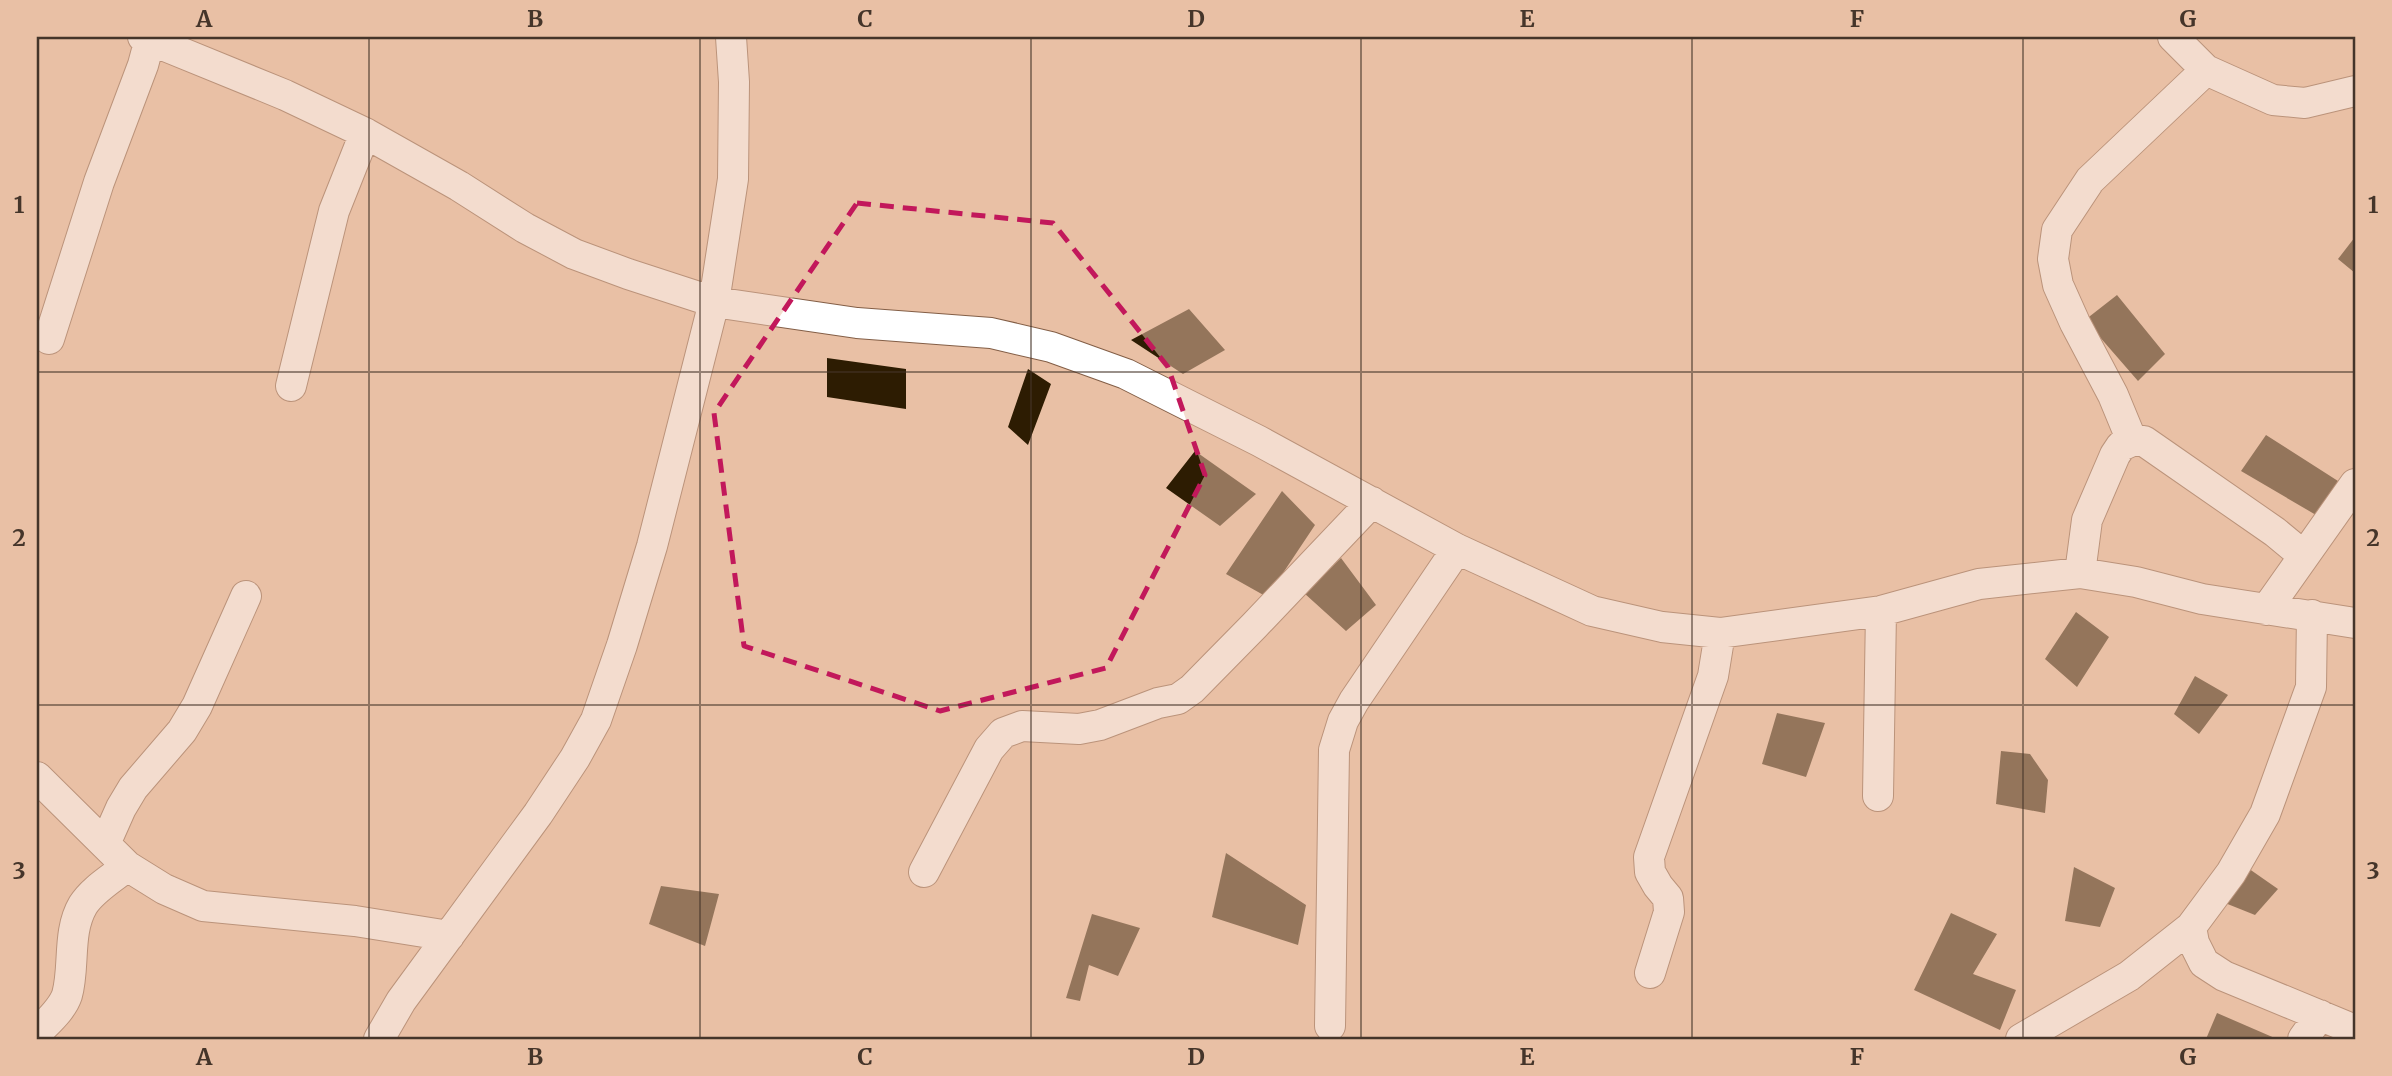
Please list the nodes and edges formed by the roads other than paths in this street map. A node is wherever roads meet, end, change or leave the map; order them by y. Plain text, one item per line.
1 (731, 37) edge
2 (2173, 37) edge
3 (146, 38) edge
4 (2206, 70) junction
5 (2355, 91) edge
6 (365, 133) junction
7 (714, 302) junction
8 (49, 339) dead end
9 (291, 386) dead end
10 (2132, 441) junction
11 (2355, 484) edge
12 (1371, 502) junction
13 (1457, 548) junction
14 (2304, 556) junction
15 (2080, 573) junction
16 (246, 596) dead end
17 (2266, 610) junction
18 (1881, 611) junction
19 (2312, 615) junction
20 (2355, 623) edge
21 (1720, 633) junction
22 (37, 777) edge
23 (1878, 796) dead end
24 (105, 845) junction
25 (127, 866) junction
26 (924, 872) dead end
27 (2191, 927) junction
28 (449, 936) junction
29 (1650, 974) dead end
30 (2320, 1015) junction
31 (1330, 1026) dead end
32 (2355, 1030) edge
33 (37, 1033) edge
34 (379, 1039) edge
35 (2021, 1039) edge
36 (2303, 1039) edge

1 - 7 street
2 - 4 street
3 - 6 street
3 - 8 street
4 - 5 street
4 - 10 street
6 - 7 street
6 - 9 street
7 - 12 street
7 - 28 street
10 - 14 street
10 - 15 street
11 - 14 street
12 - 13 street
12 - 26 street
13 - 21 street
13 - 31 street
14 - 17 street
15 - 17 street
15 - 18 street
16 - 24 street
17 - 19 street
18 - 21 street
18 - 23 street
19 - 20 street
19 - 27 street
21 - 29 street
22 - 24 street
24 - 25 street
25 - 28 street
25 - 33 street
27 - 30 street
27 - 35 street
28 - 34 street
30 - 32 street
30 - 36 street

